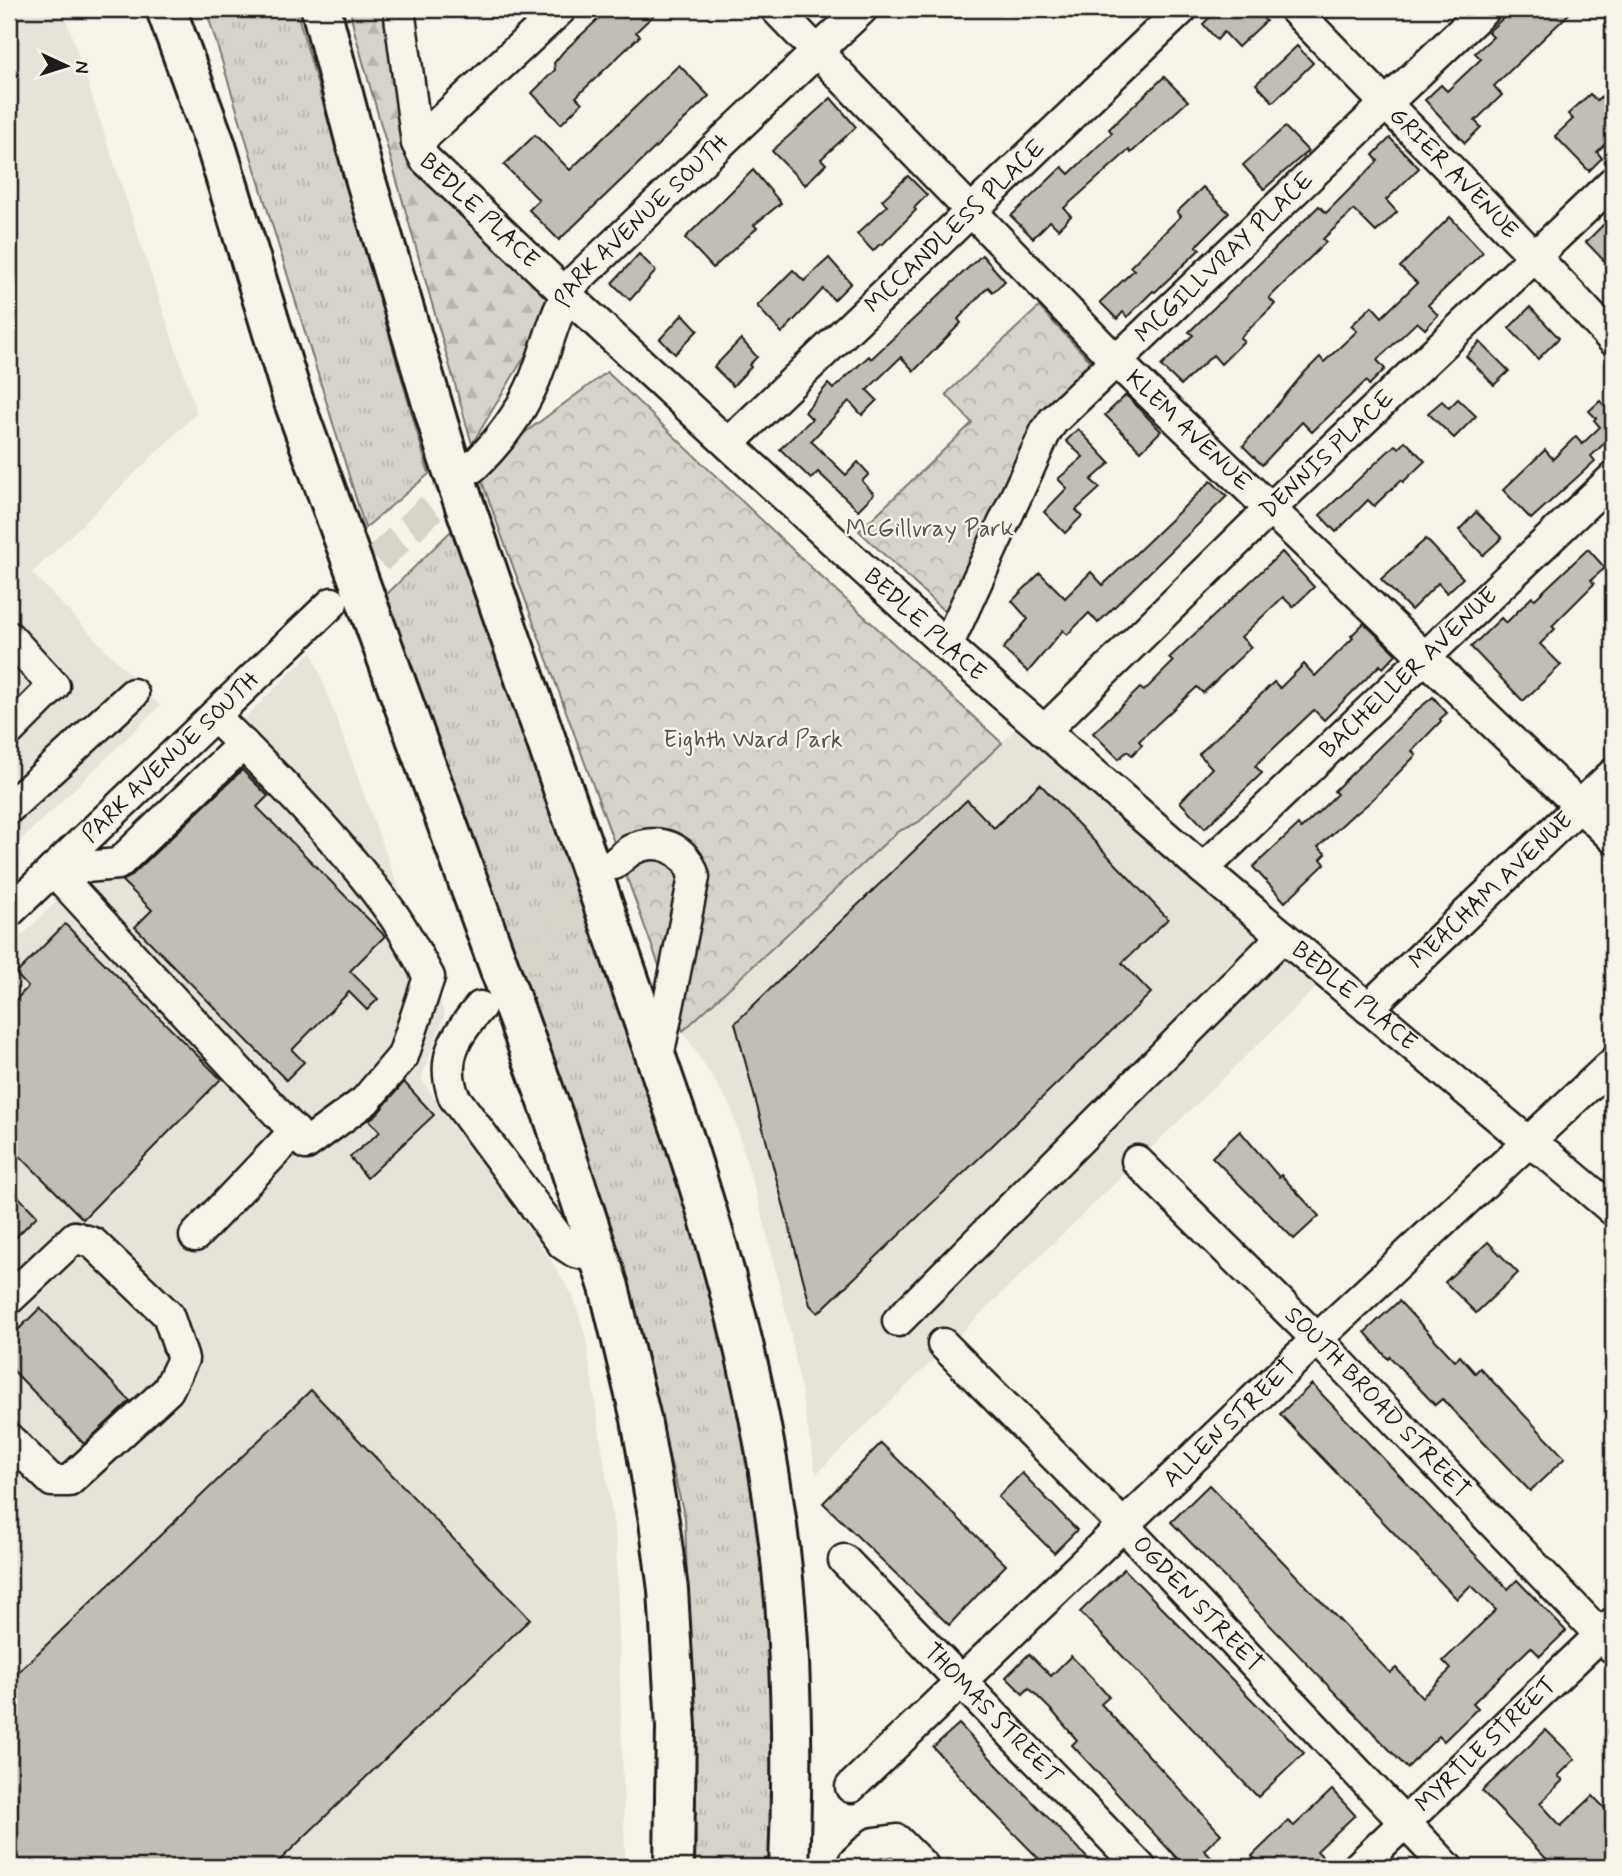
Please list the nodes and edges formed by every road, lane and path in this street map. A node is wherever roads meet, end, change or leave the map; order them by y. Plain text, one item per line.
1 (166, 9) edge
2 (321, 9) edge
3 (399, 9) edge
4 (561, 9) edge
5 (776, 9) edge
6 (862, 9) edge
7 (1182, 9) edge
8 (1294, 9) edge
9 (1485, 9) edge
10 (817, 51) junction
11 (1385, 104) junction
12 (417, 143) junction
13 (1613, 182) edge
14 (971, 212) junction
15 (1536, 256) junction
16 (566, 294) junction
17 (1613, 340) edge
18 (1116, 361) junction
19 (729, 443) junction
20 (473, 467) tunnel mouth
21 (1613, 478) edge
22 (1270, 509) junction
23 (332, 603) tunnel mouth
24 (9, 637) edge
25 (947, 646) junction
26 (1425, 657) junction
27 (133, 694) dead end
28 (214, 716) junction
29 (9, 731) edge
30 (1044, 731) junction
31 (243, 744) junction
32 (1613, 774) edge
33 (1580, 806) junction
34 (9, 808) edge
35 (1613, 838) edge
36 (614, 864) tunnel mouth
37 (1203, 869) junction
38 (53, 870) junction
39 (9, 912) edge
40 (1283, 936) junction
41 (480, 1007) tunnel mouth
42 (1368, 1008) junction
43 (657, 1062) junction
44 (1613, 1063) edge
45 (295, 1131) junction
46 (1529, 1143) junction
47 (1137, 1161) dead end
48 (1613, 1210) edge
49 (195, 1236) dead end
50 (600, 1258) junction
51 (9, 1299) edge
52 (898, 1321) dead end
53 (1317, 1339) junction
54 (943, 1344) dead end
55 (9, 1438) edge
56 (1123, 1525) junction
57 (844, 1560) dead end
58 (1609, 1635) edge
59 (961, 1681) junction
60 (791, 1682) junction
61 (676, 1759) junction
62 (851, 1787) dead end
63 (1405, 1823) junction
64 (652, 1867) edge
65 (674, 1867) edge
66 (789, 1867) edge
67 (807, 1867) edge
68 (859, 1867) edge
69 (925, 1867) edge
70 (1140, 1867) edge
71 (1358, 1867) edge
72 (1447, 1867) edge

1 - 50 highway
2 - 43 highway
3 - 12 street, BEDLE PLACE
4 - 12 street
5 - 10 street, KLEM AVENUE
6 - 10 street, PARK AVENUE SOUTH
7 - 14 street, MCCANDLESS PLACE
8 - 11 street, GRIER AVENUE
9 - 11 street, MCGILLVRAY PLACE
10 - 14 street, KLEM AVENUE
10 - 16 street, PARK AVENUE SOUTH
11 - 15 street, GRIER AVENUE
11 - 18 street, MCGILLVRAY PLACE
12 - 16 street, BEDLE PLACE
13 - 15 street, DENNIS PLACE
14 - 18 street, KLEM AVENUE
14 - 19 street, MCCANDLESS PLACE
15 - 17 street, GRIER AVENUE
15 - 22 street, DENNIS PLACE
16 - 19 street, BEDLE PLACE
16 - 20 street, PARK AVENUE SOUTH
18 - 22 street, KLEM AVENUE
18 - 25 street, MCGILLVRAY PLACE
19 - 25 street, BEDLE PLACE
21 - 26 street, BACHELLER AVENUE
22 - 26 street, KLEM AVENUE
22 - 30 street, DENNIS PLACE
23 - 28 street, PARK AVENUE SOUTH
24 - 29 street
25 - 30 street, BEDLE PLACE
26 - 33 street, KLEM AVENUE
26 - 37 street, BACHELLER AVENUE
27 - 34 street
28 - 31 street
28 - 38 street, PARK AVENUE SOUTH
30 - 37 street, BEDLE PLACE
31 - 38 street
31 - 45 street
32 - 33 street, MEACHAM AVENUE
33 - 35 street, KLEM AVENUE
33 - 42 street, MEACHAM AVENUE
36 - 43 street
37 - 40 street, BEDLE PLACE
38 - 39 street, PARK AVENUE SOUTH
38 - 45 street
40 - 42 street, BEDLE PLACE
40 - 52 street
41 - 50 street
42 - 46 street, BEDLE PLACE
43 - 60 highway
44 - 46 street, ALLEN STREET
45 - 49 street
46 - 48 street, BEDLE PLACE
46 - 53 street, ALLEN STREET
47 - 53 street, SOUTH BROAD STREET
50 - 61 highway
51 - 55 street
53 - 56 street, ALLEN STREET
53 - 58 street, SOUTH BROAD STREET
54 - 56 street, OGDEN STREET
56 - 59 street, ALLEN STREET
56 - 63 street, OGDEN STREET
57 - 59 street, THOMAS STREET
58 - 63 street, MYRTLE STREET
59 - 62 street, ALLEN STREET
59 - 70 street, THOMAS STREET
60 - 66 highway
60 - 67 highway
61 - 64 highway
61 - 65 highway
63 - 71 street, MYRTLE STREET
63 - 72 street, OGDEN STREET
68 - 69 street

